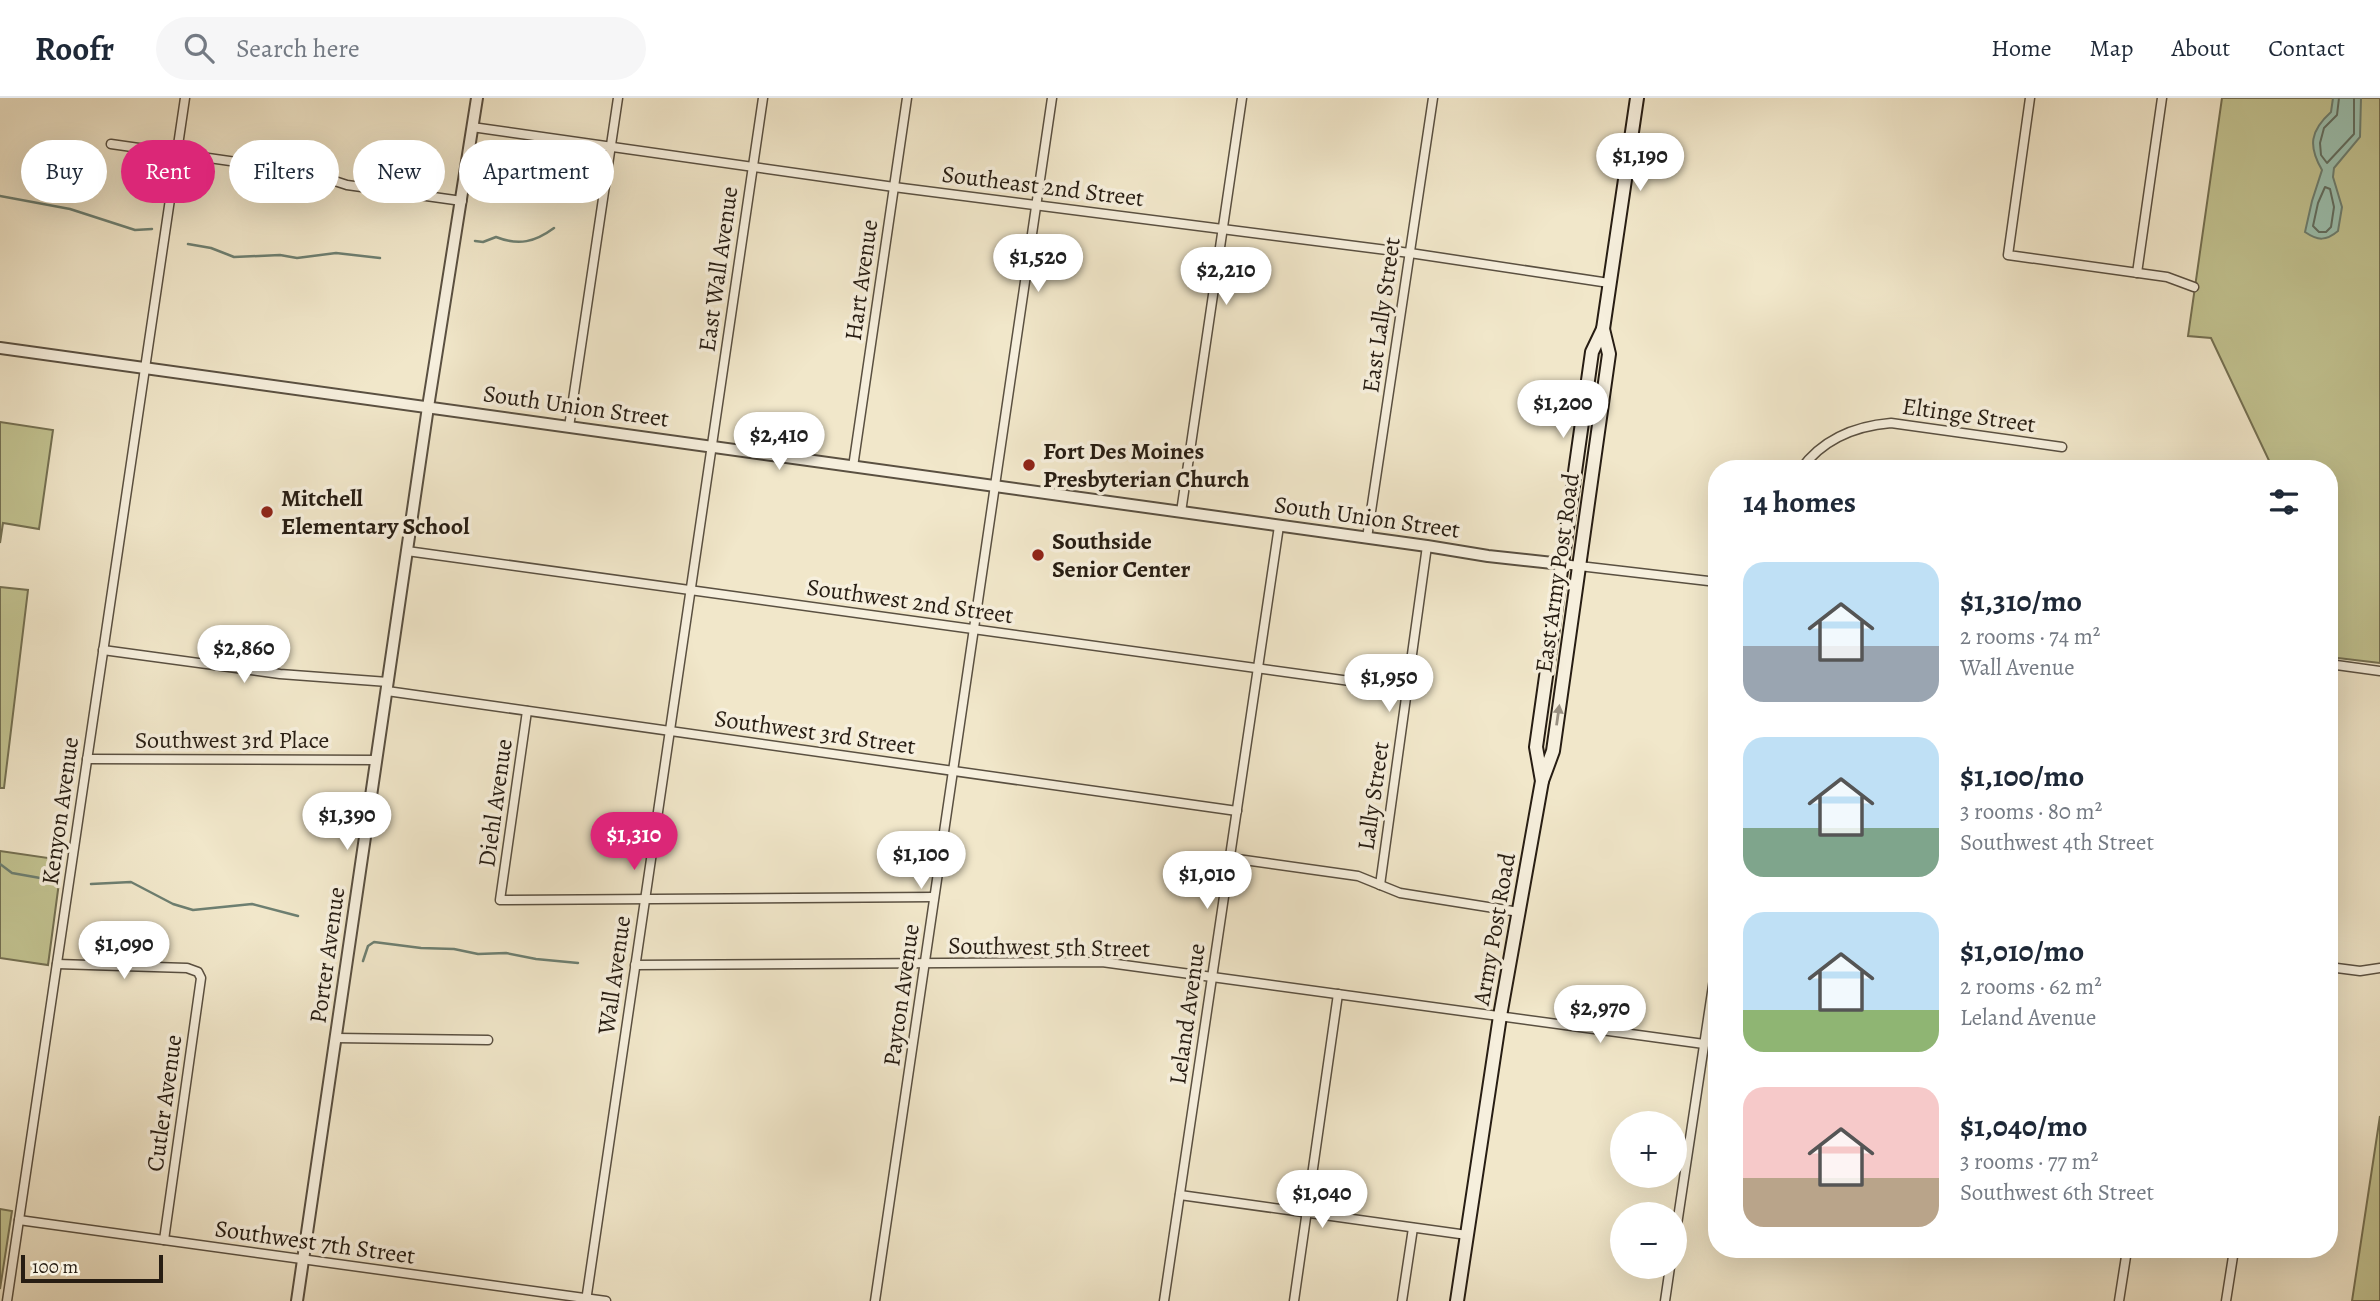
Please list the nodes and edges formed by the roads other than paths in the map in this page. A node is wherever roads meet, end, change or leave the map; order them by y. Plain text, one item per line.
1 (185, 98) edge
2 (477, 98) edge
3 (618, 98) edge
4 (763, 98) edge
5 (907, 98) edge
6 (1052, 98) edge
7 (1242, 98) edge
8 (1433, 98) edge
9 (1637, 98) edge
10 (2030, 98) edge
11 (2162, 98) edge
12 (472, 127) junction
13 (179, 140) edge
14 (470, 140) edge
15 (572, 140) edge
16 (612, 140) edge
17 (111, 144) dead end
18 (614, 145) edge
19 (121, 146) edge
20 (215, 159) edge
21 (753, 167) junction
22 (894, 187) junction
23 (459, 201) edge
24 (170, 203) edge
25 (461, 203) edge
26 (602, 203) edge
27 (1036, 204) junction
28 (1223, 228) junction
29 (1410, 253) junction
30 (2137, 273) junction
31 (1609, 283) junction
32 (2194, 287) dead end
33 (1603, 329) junction
34 (0, 348) edge
35 (145, 368) junction
36 (428, 407) junction
37 (569, 427) junction
38 (711, 446) junction
39 (2062, 447) dead end
40 (1809, 460) edge
41 (853, 467) junction
42 (995, 486) junction
43 (1181, 512) junction
44 (1279, 526) junction
45 (1367, 538) junction
46 (1427, 546) junction
47 (407, 551) junction
48 (1562, 564) junction
49 (1579, 566) junction
50 (1708, 581) edge
51 (690, 590) junction
52 (974, 629) junction
53 (103, 650) junction
54 (2338, 665) edge
55 (1258, 668) junction
56 (2380, 671) edge
57 (387, 687) junction
58 (1408, 689) junction
59 (527, 711) junction
60 (669, 731) junction
61 (87, 759) junction
62 (376, 760) junction
63 (953, 771) junction
64 (1542, 781) junction
65 (1237, 811) junction
66 (1230, 859) junction
67 (1380, 885) junction
68 (934, 897) junction
69 (645, 899) junction
70 (1519, 912) junction
71 (925, 963) junction
72 (57, 964) junction
73 (635, 965) junction
74 (2338, 968) edge
75 (2380, 968) edge
76 (1212, 976) junction
77 (1338, 994) junction
78 (1500, 1016) junction
79 (1708, 1018) edge
80 (336, 1038) junction
81 (488, 1040) dead end
82 (1704, 1044) junction
83 (1180, 1195) junction
84 (1680, 1202) edge
85 (1307, 1213) junction
86 (19, 1220) junction
87 (1413, 1228) junction
88 (1467, 1235) junction
89 (164, 1240) junction
90 (2126, 1258) edge
91 (2233, 1258) edge
92 (303, 1260) junction
93 (1668, 1279) edge
94 (587, 1300) edge
95 (7, 1301) edge
96 (297, 1301) edge
97 (606, 1301) edge
98 (876, 1301) edge
99 (1164, 1301) edge
100 (1294, 1301) edge
101 (1402, 1301) edge
102 (1457, 1301) edge
103 (1665, 1301) edge
104 (2119, 1301) edge
105 (2226, 1301) edge

1 - 13 street, Kenyon Avenue
2 - 12 street, Porter Avenue
3 - 16 street
4 - 21 street, East Wall Avenue
5 - 22 street, Hart Avenue
6 - 27 street, Payton Avenue
7 - 28 street
8 - 29 street, East Lally Street
9 - 31 main road, East Army Post Road
10 - 30 street
11 - 30 street
12 - 14 street, Porter Avenue
12 - 15 street, Southeast 2nd Street
17 - 19 street
18 - 21 street, Southeast 2nd Street
20 - 23 street
21 - 22 street, Southeast 2nd Street
21 - 38 street, East Wall Avenue
22 - 27 street, Southeast 2nd Street
22 - 41 street, Hart Avenue
24 - 35 street, Kenyon Avenue
25 - 36 street, Porter Avenue
26 - 37 street
27 - 28 street, Southeast 2nd Street
27 - 42 street, Payton Avenue
28 - 29 street, Southeast 2nd Street
28 - 43 street
29 - 31 street, Southeast 2nd Street
29 - 45 street, East Lally Street
30 - 32 street
31 - 33 main road, East Army Post Road
33 - 48 main road, East Army Post Road
33 - 49 main road, East Army Post Road
34 - 35 street, South Union Street
35 - 36 street, South Union Street
35 - 53 street, Kenyon Avenue
36 - 37 street, South Union Street
36 - 47 street, Porter Avenue
37 - 38 street, South Union Street
38 - 41 street, South Union Street
38 - 51 street, Wall Avenue
39 - 40 street, Eltinge Street
41 - 42 street, South Union Street
42 - 43 street, South Union Street
42 - 52 street, Payton Avenue
43 - 44 street, South Union Street
44 - 45 street, South Union Street
44 - 55 street, Leland Avenue
45 - 46 street, South Union Street
46 - 48 street, South Union Street
46 - 58 street, Lally Street
47 - 51 street, Southwest 2nd Street
47 - 57 street, Porter Avenue
48 - 49 street
48 - 64 main road, Army Post Road
49 - 50 street
64 -> 49 main road, East Army Post Road
51 - 52 street, Southwest 2nd Street
51 - 60 street, Wall Avenue
52 - 55 street, Southwest 2nd Street
52 - 63 street, Payton Avenue
53 - 57 street, Southwest 3rd Street
53 - 61 street, Kenyon Avenue
54 - 56 street
55 - 58 street, Southwest 2nd Street
55 - 65 street, Leland Avenue
57 - 59 street, Southwest 3rd Street
57 - 62 street, Porter Avenue
58 - 67 street, Lally Street
59 - 60 street, Southwest 3rd Street
59 - 69 street, Diehl Avenue
60 - 63 street, Southwest 3rd Street
60 - 69 street, Wall Avenue
61 - 62 street, Southwest 3rd Place
61 - 72 street, Kenyon Avenue
62 - 80 street, Porter Avenue
63 - 65 street, Southwest 3rd Street
63 - 68 street, Payton Avenue
64 - 70 main road, Army Post Road
65 - 66 street, Leland Avenue
66 - 67 street
66 - 76 street, Leland Avenue
67 - 70 street
68 - 69 street
68 - 71 street, Payton Avenue
69 - 73 street, Wall Avenue
70 - 78 main road, Army Post Road
71 - 73 street, Southwest 5th Street
71 - 76 street, Southwest 5th Street
71 - 98 street, Payton Avenue
72 - 86 street, Kenyon Avenue
72 - 89 street, Cutler Avenue
73 - 94 street, Wall Avenue
74 - 75 street
76 - 77 street, Southwest 5th Street
76 - 83 street, Leland Avenue
77 - 78 street, Southwest 5th Street
77 - 85 street
78 - 82 street, Southwest 5th Street
78 - 88 main road, Army Post Road
79 - 82 street
80 - 81 street
80 - 92 street, Porter Avenue
82 - 84 street
83 - 85 street
83 - 99 street, Leland Avenue
85 - 87 street
85 - 100 street
86 - 89 street, Southwest 7th Street
86 - 95 street, Kenyon Avenue
87 - 88 street
87 - 101 street
88 - 102 main road, Army Post Road
89 - 92 street, Southwest 7th Street
90 - 104 street
91 - 105 street
92 - 94 street, Southwest 7th Street
92 - 96 street, Porter Avenue
93 - 103 street
94 - 97 street, Southwest 7th Street

